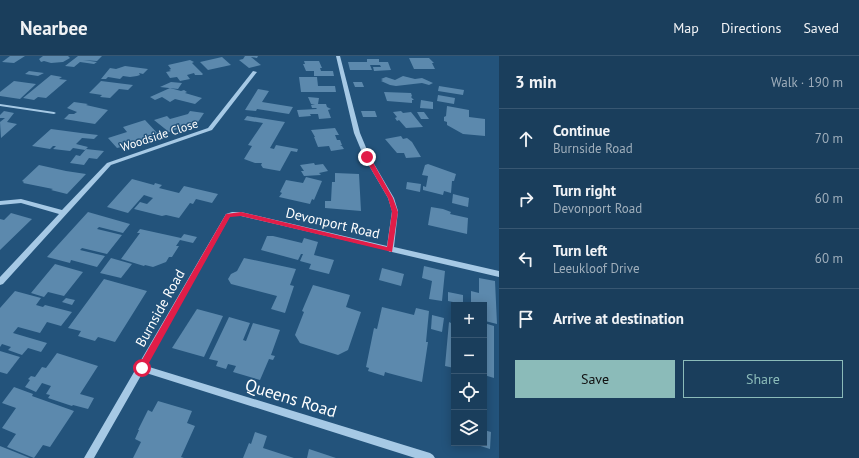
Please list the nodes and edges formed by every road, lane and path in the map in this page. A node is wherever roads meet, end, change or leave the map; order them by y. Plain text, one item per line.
1 (338, 56) edge
2 (254, 72) dead end
3 (0, 105) edge
4 (54, 113) dead end
5 (0, 203) edge
6 (64, 212) junction
7 (232, 214) joint
8 (390, 250) junction
9 (499, 274) edge
10 (0, 282) edge
11 (142, 368) junction
12 (89, 458) edge
13 (430, 458) edge

1 - 8 street
2 - 6 street, Woodside Close
3 - 4 street
5 - 6 street
6 - 10 street, Woodside Close
7 - 8 street, Devonport Road
7 - 11 street, Burnside Road
8 - 9 street, Devonport Road
11 - 12 street, Burnside Road
11 - 13 street, Queens Road

